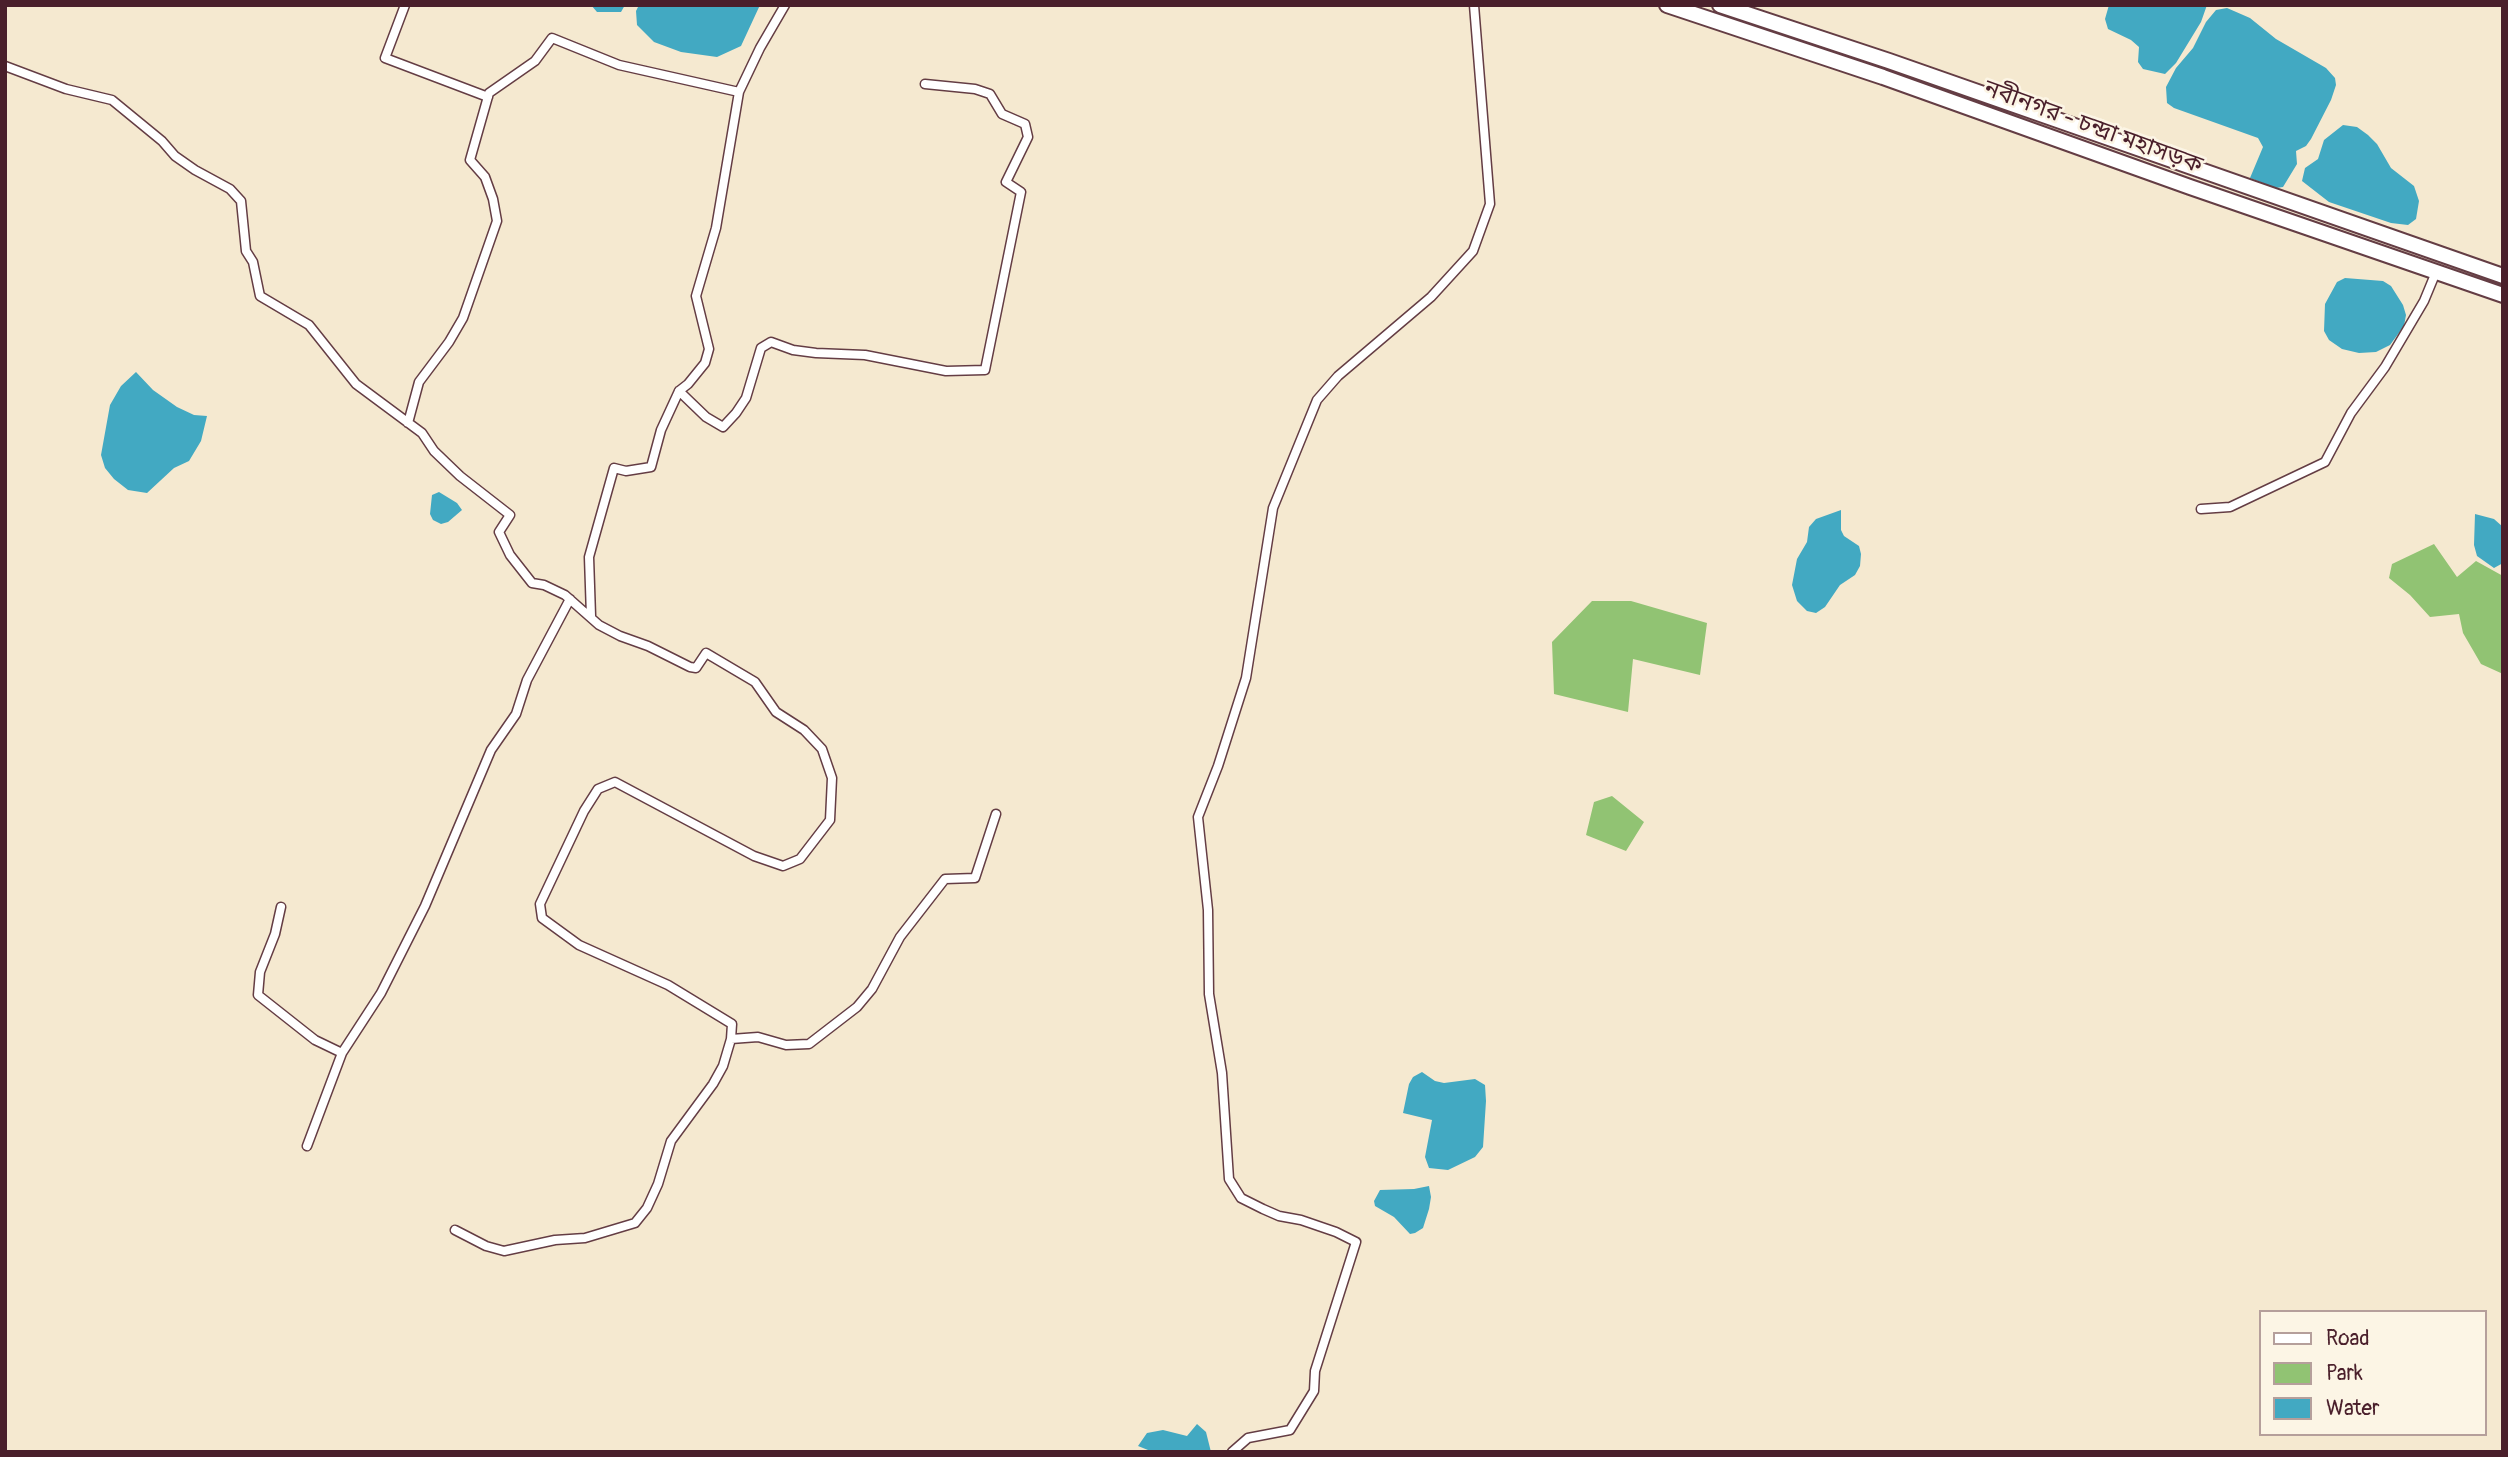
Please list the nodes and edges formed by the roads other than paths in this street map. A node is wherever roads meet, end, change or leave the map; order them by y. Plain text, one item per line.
1 (405, 5) edge
2 (786, 5) edge
3 (1474, 5) edge
4 (1667, 5) edge
5 (1720, 5) edge
6 (5, 66) edge
7 (1929, 75) junction
8 (925, 84) dead end
9 (739, 92) junction
10 (1923, 92) junction
11 (488, 97) junction
12 (2436, 272) junction
13 (2503, 276) edge
14 (2503, 295) edge
15 (679, 391) junction
16 (408, 423) junction
17 (2201, 509) dead end
18 (570, 599) junction
19 (590, 616) junction
20 (996, 814) dead end
21 (281, 907) dead end
22 (732, 1039) junction
23 (342, 1054) junction
24 (307, 1146) dead end
25 (455, 1230) dead end
26 (1232, 1452) edge

1 - 11 street
2 - 9 street
3 - 26 street
4 - 10 highway, নবীনগর - চন্দ্রা মহাসড়ক
5 - 7 highway, নবীনগর - চন্দ্রা মহাসড়ক
6 - 16 street
7 - 10 highway
7 - 13 highway, নবীনগর - চন্দ্রা মহাসড়ক
8 - 15 street
9 - 11 street
9 - 15 street
10 - 12 highway, নবীনগর - চন্দ্রা মহাসড়ক
11 - 16 street
12 - 14 highway, নবীনগর - চন্দ্রা মহাসড়ক
12 - 17 street
15 - 19 street
16 - 18 street
18 - 19 street
18 - 23 street
19 - 22 street
20 - 22 street
21 - 23 street
22 - 25 street
23 - 24 street

